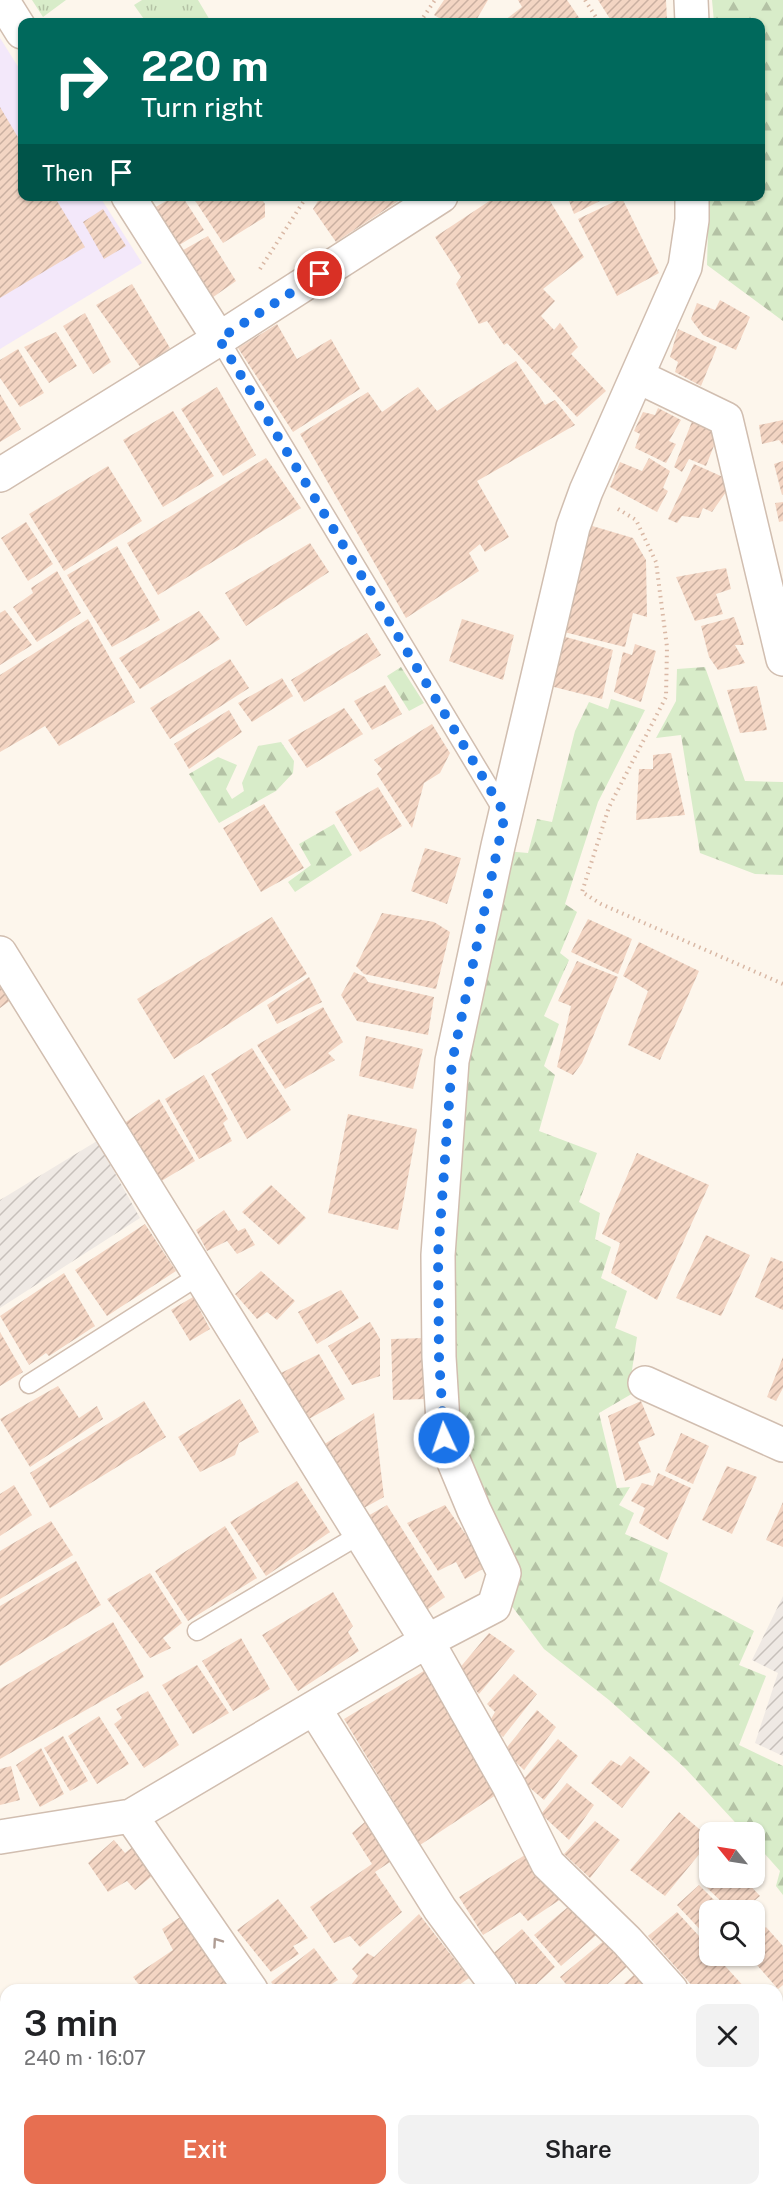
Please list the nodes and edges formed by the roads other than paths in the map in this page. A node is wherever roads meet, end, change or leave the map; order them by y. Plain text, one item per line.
1 (2, 0) edge
2 (691, 0) edge
3 (692, 18) edge
4 (18, 26) edge
5 (131, 201) edge
6 (433, 201) edge
7 (692, 201) edge
8 (219, 339) junction
9 (637, 376) junction
10 (0, 475) edge
11 (783, 659) edge
12 (505, 814) junction
13 (0, 952) edge
14 (200, 1275) junction
15 (645, 1383) dead end
16 (29, 1384) dead end
17 (783, 1445) edge
18 (361, 1534) junction
19 (197, 1631) dead end
20 (428, 1641) junction
21 (314, 1708) junction
22 (131, 1816) junction
23 (0, 1837) edge
24 (247, 1984) edge
25 (496, 1984) edge
26 (666, 1984) edge

1 - 4 street
2 - 3 street
5 - 8 street
6 - 8 street
7 - 9 street
8 - 10 street
8 - 12 lane
9 - 11 street
9 - 12 street
12 - 20 street
13 - 14 street
14 - 16 lane
14 - 18 street
15 - 17 street
18 - 19 lane
18 - 20 street
20 - 21 street
20 - 26 street
21 - 22 street
21 - 25 street
22 - 23 street
24 -> 22 street

